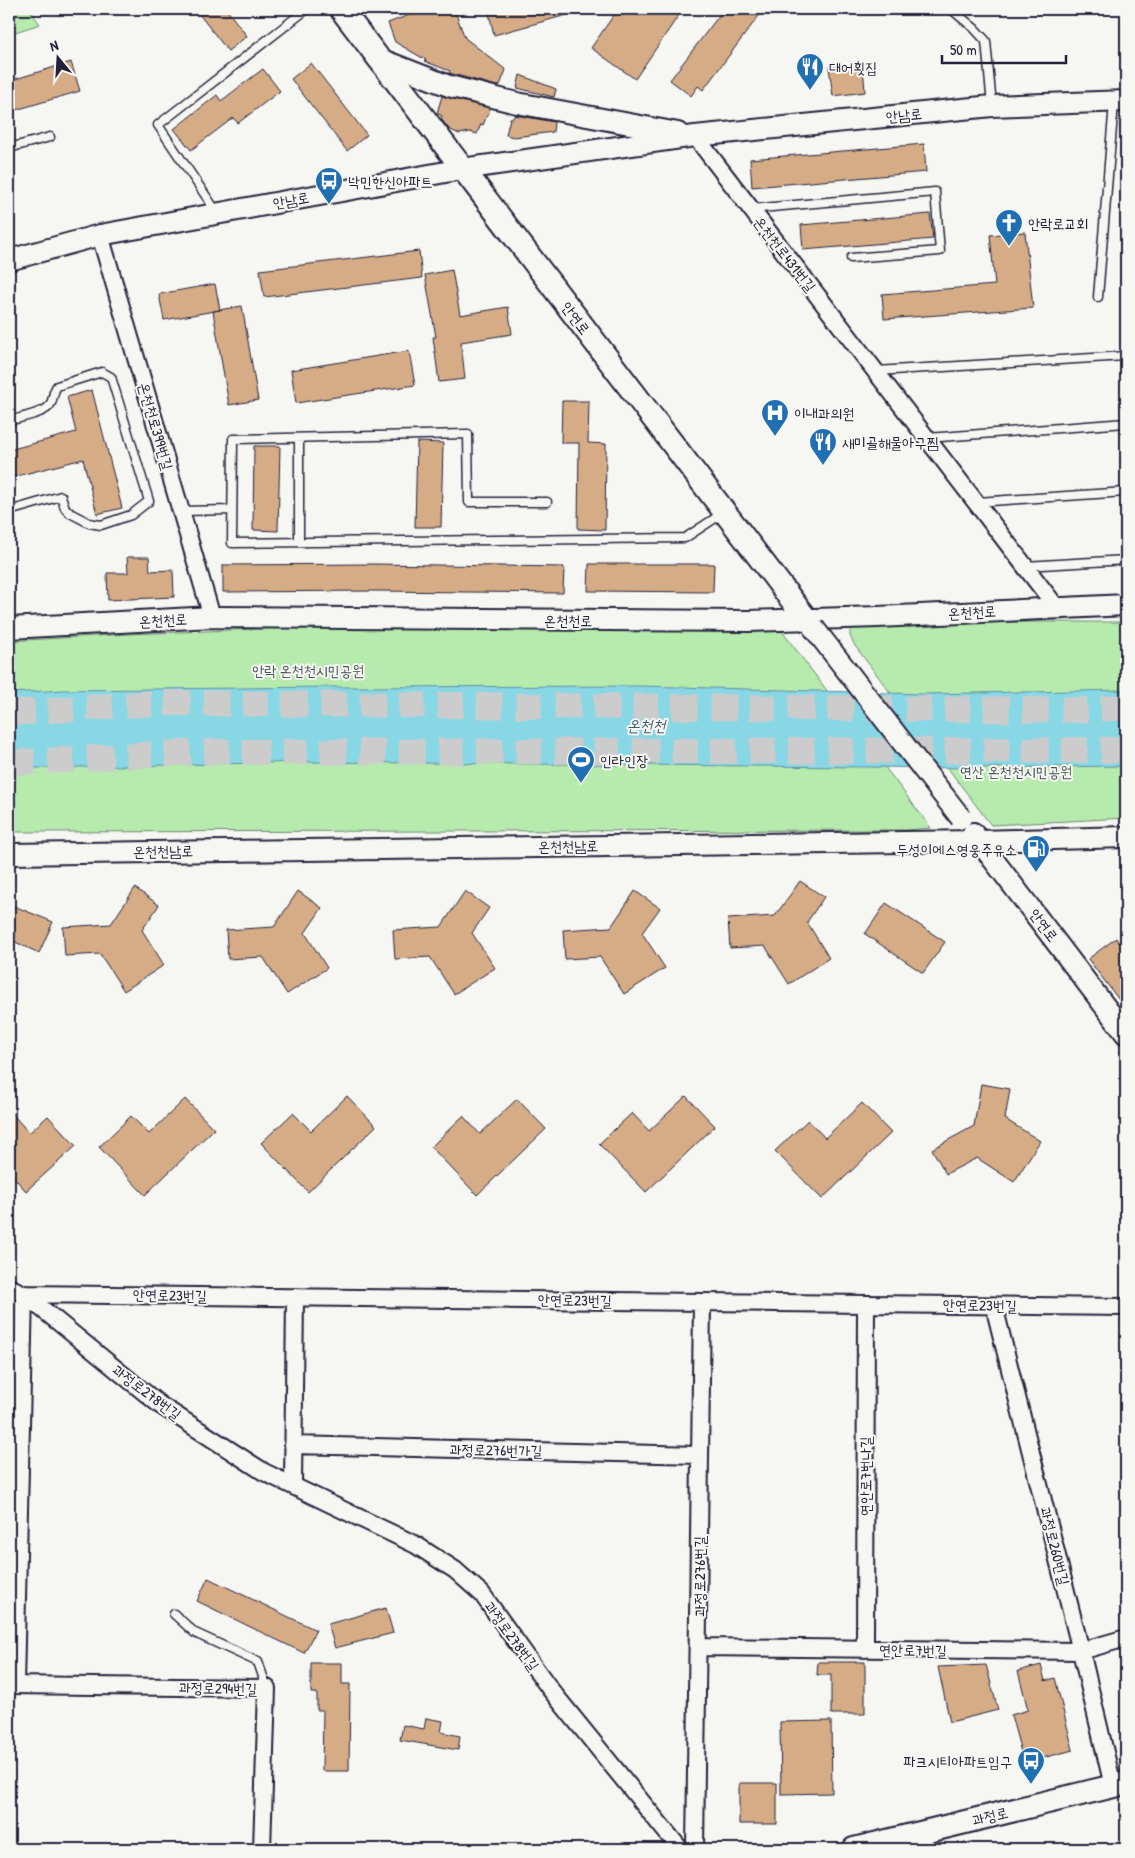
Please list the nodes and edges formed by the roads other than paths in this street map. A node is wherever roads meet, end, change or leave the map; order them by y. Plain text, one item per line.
1 (308, 9) edge
2 (341, 9) edge
3 (950, 9) edge
4 (377, 58) junction
5 (1120, 101) edge
6 (992, 106) junction
7 (695, 136) junction
8 (50, 137) dead end
9 (9, 148) edge
10 (462, 169) junction
11 (751, 209) junction
12 (218, 214) junction
13 (100, 235) junction
14 (851, 258) dead end
15 (9, 260) edge
16 (1098, 297) dead end
17 (1126, 356) edge
18 (876, 371) junction
19 (9, 421) edge
20 (1126, 423) edge
21 (298, 438) junction
22 (927, 438) junction
23 (1126, 492) edge
24 (547, 502) dead end
25 (976, 502) junction
26 (232, 510) junction
27 (9, 511) edge
28 (181, 511) junction
29 (724, 512) junction
30 (299, 542) junction
31 (1126, 560) edge
32 (1025, 566) junction
33 (1126, 605) edge
34 (1058, 608) junction
35 (212, 617) junction
36 (810, 624) junction
37 (9, 628) edge
38 (1126, 837) edge
39 (979, 840) junction
40 (9, 854) edge
41 (1126, 1034) edge
42 (16, 1290) edge
43 (295, 1297) junction
44 (702, 1302) junction
45 (866, 1304) junction
46 (994, 1306) junction
47 (1126, 1307) edge
48 (293, 1445) junction
49 (700, 1456) junction
50 (292, 1485) junction
51 (174, 1614) dead end
52 (1126, 1638) edge
53 (698, 1647) junction
54 (865, 1649) junction
55 (1081, 1651) junction
56 (12, 1685) edge
57 (267, 1688) junction
58 (1120, 1785) edge
59 (864, 1848) edge
60 (262, 1849) edge
61 (680, 1849) edge
62 (695, 1849) edge

1 - 12 lane
2 - 4 main road, 안연로
3 - 6 lane
4 - 7 street, 안남로
4 - 10 main road, 안연로
5 - 6 street, 안남로
5 - 16 lane, 안남로
6 - 7 street, 안남로
7 - 10 street, 안남로
7 - 11 street, 온천천로431번길
8 - 9 lane
10 - 12 street, 안남로
10 - 29 main road, 안연로
11 - 14 lane
11 - 18 street, 온천천로431번길
12 - 13 street, 안남로
13 - 15 street, 안남로
13 - 28 street, 온천천로399번길
17 - 18 lane
18 - 22 street, 온천천로431번길
19 - 27 lane
20 - 22 lane
21 - 24 lane
21 - 26 lane
21 - 30 lane
22 - 25 street, 온천천로431번길
23 - 25 lane
25 - 32 street, 온천천로431번길
26 - 28 lane
26 - 30 lane
28 - 35 street, 온천천로399번길
29 - 30 lane
29 - 36 main road, 안연로
31 - 32 lane
32 - 34 street, 온천천로431번길
33 - 34 street, 온천천로
34 - 36 street, 온천천로
35 - 36 street, 온천천로
35 - 37 street, 온천천로
36 - 39 street, 안연로, bridge
38 - 39 street, 온천천남로
39 - 40 street, 온천천남로
39 - 41 street, 안연로
42 - 43 street, 안연로23번길
42 - 50 street, 과정로278번길
42 - 56 street
43 - 44 street, 안연로23번길
43 - 48 street
44 - 45 street, 안연로23번길
44 - 49 street, 과정로276번길
45 - 46 street, 안연로23번길
45 - 54 street, 연안로7번나길
46 - 47 street, 안연로23번길
46 - 55 street, 과정로260번길
48 - 49 street, 과정로276번가길
48 - 50 street
49 - 53 street, 과정로276번길
50 - 61 street, 과정로278번길
51 - 57 lane
52 - 55 street, 연안로7번길
53 - 54 street, 연안로7번길
53 - 62 street, 과정로276번길
54 - 55 street, 연안로7번길
55 - 58 street, 과정로260번길
56 - 57 street, 과정로294번길
57 - 60 street, 과정로294번길
58 - 59 main road, 과정로

